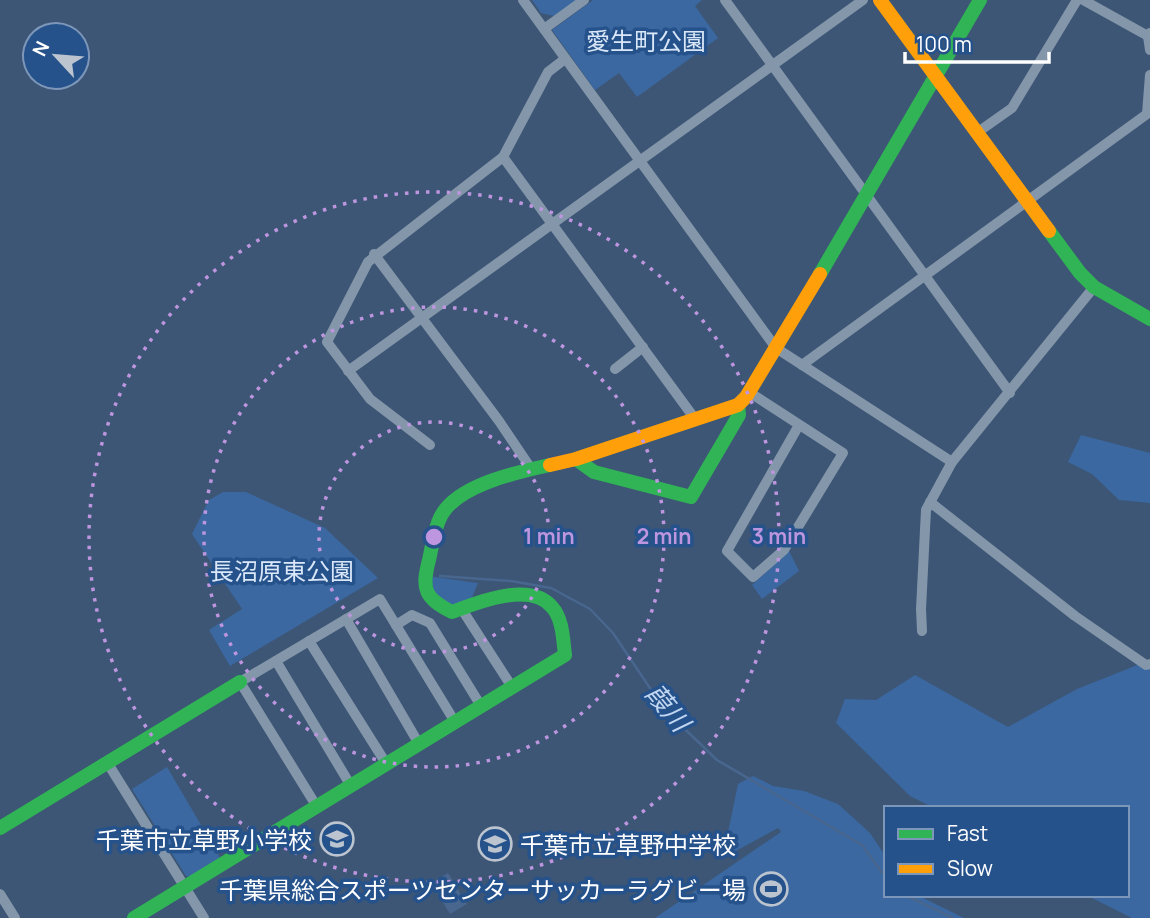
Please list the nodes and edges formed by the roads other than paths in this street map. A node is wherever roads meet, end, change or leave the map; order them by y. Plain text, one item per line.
1 (523, 0) edge
2 (584, 0) edge
3 (725, 0) edge
4 (863, 0) edge
5 (880, 0) edge
6 (980, 0) edge
7 (1077, 0) edge
8 (1083, 0) edge
9 (544, 29) junction
10 (1149, 34) edge
11 (1150, 50) edge
12 (565, 58) junction
13 (772, 66) junction
14 (937, 75) junction
15 (1150, 75) edge
16 (978, 132) junction
17 (503, 157) junction
18 (640, 162) junction
19 (867, 194) junction
20 (1028, 201) junction
21 (554, 224) junction
22 (374, 254) junction
23 (926, 275) junction
24 (1094, 287) junction
25 (1150, 318) edge
26 (422, 319) junction
27 (643, 347) junction
28 (776, 348) junction
29 (802, 365) junction
30 (615, 369) dead end
31 (348, 371) junction
32 (749, 392) junction
33 (1010, 393) junction
34 (738, 405) junction
35 (695, 419) junction
36 (799, 425) junction
37 (430, 445) dead end
38 (576, 459) junction
39 (952, 462) junction
40 (532, 470) junction
41 (930, 502) junction
42 (461, 608) junction
43 (346, 619) junction
44 (396, 625) junction
45 (922, 631) dead end
46 (309, 641) junction
47 (276, 661) junction
48 (1150, 664) edge
49 (240, 682) junction
50 (512, 687) junction
51 (481, 706) junction
52 (455, 722) junction
53 (419, 744) junction
54 (107, 762) junction
55 (387, 765) junction
56 (351, 786) junction
57 (317, 807) junction
58 (0, 828) edge
59 (185, 887) junction
60 (0, 894) edge
61 (15, 918) edge
62 (134, 918) edge
63 (204, 918) edge

1 - 9 street
2 - 9 street
3 - 13 street
4 - 13 street
5 - 14 street
6 - 14 street
7 - 16 street
8 - 10 street
9 - 12 street
10 - 11 street
12 - 17 street
12 - 18 street
13 - 18 street
13 - 19 street
14 - 16 street
14 - 19 street
15 - 20 street
16 - 20 street
17 - 21 street
17 - 22 street
18 - 21 street
18 - 28 street
19 - 23 street
19 - 28 street
20 - 23 street
20 - 24 street
21 - 26 street
21 - 27 street
22 - 26 street
22 - 31 street
23 - 29 street
23 - 33 street
24 - 25 street
24 - 33 street
26 - 31 street
26 - 40 street
27 - 30 street
27 - 35 street
28 - 29 street
28 - 32 street
29 - 39 street
31 - 37 street
32 - 34 street
32 - 36 street
33 - 39 street
34 - 35 street
34 - 38 street
35 - 38 street
36 - 36 street
38 - 40 street
39 - 41 street
40 - 42 street
41 - 45 street
41 - 48 street
42 - 50 street
42 - 50 street
43 - 44 street
43 - 46 street
43 - 53 street
44 - 51 street
44 - 52 street
46 - 47 street
46 - 55 street
47 - 49 street
47 - 56 street
49 - 54 street
49 - 57 street
50 - 51 street
51 - 52 street
52 - 53 street
53 - 55 street
54 - 58 street
54 - 59 street
55 - 56 street
56 - 57 street
57 - 59 street
59 - 62 street
59 - 63 street
60 - 61 street

